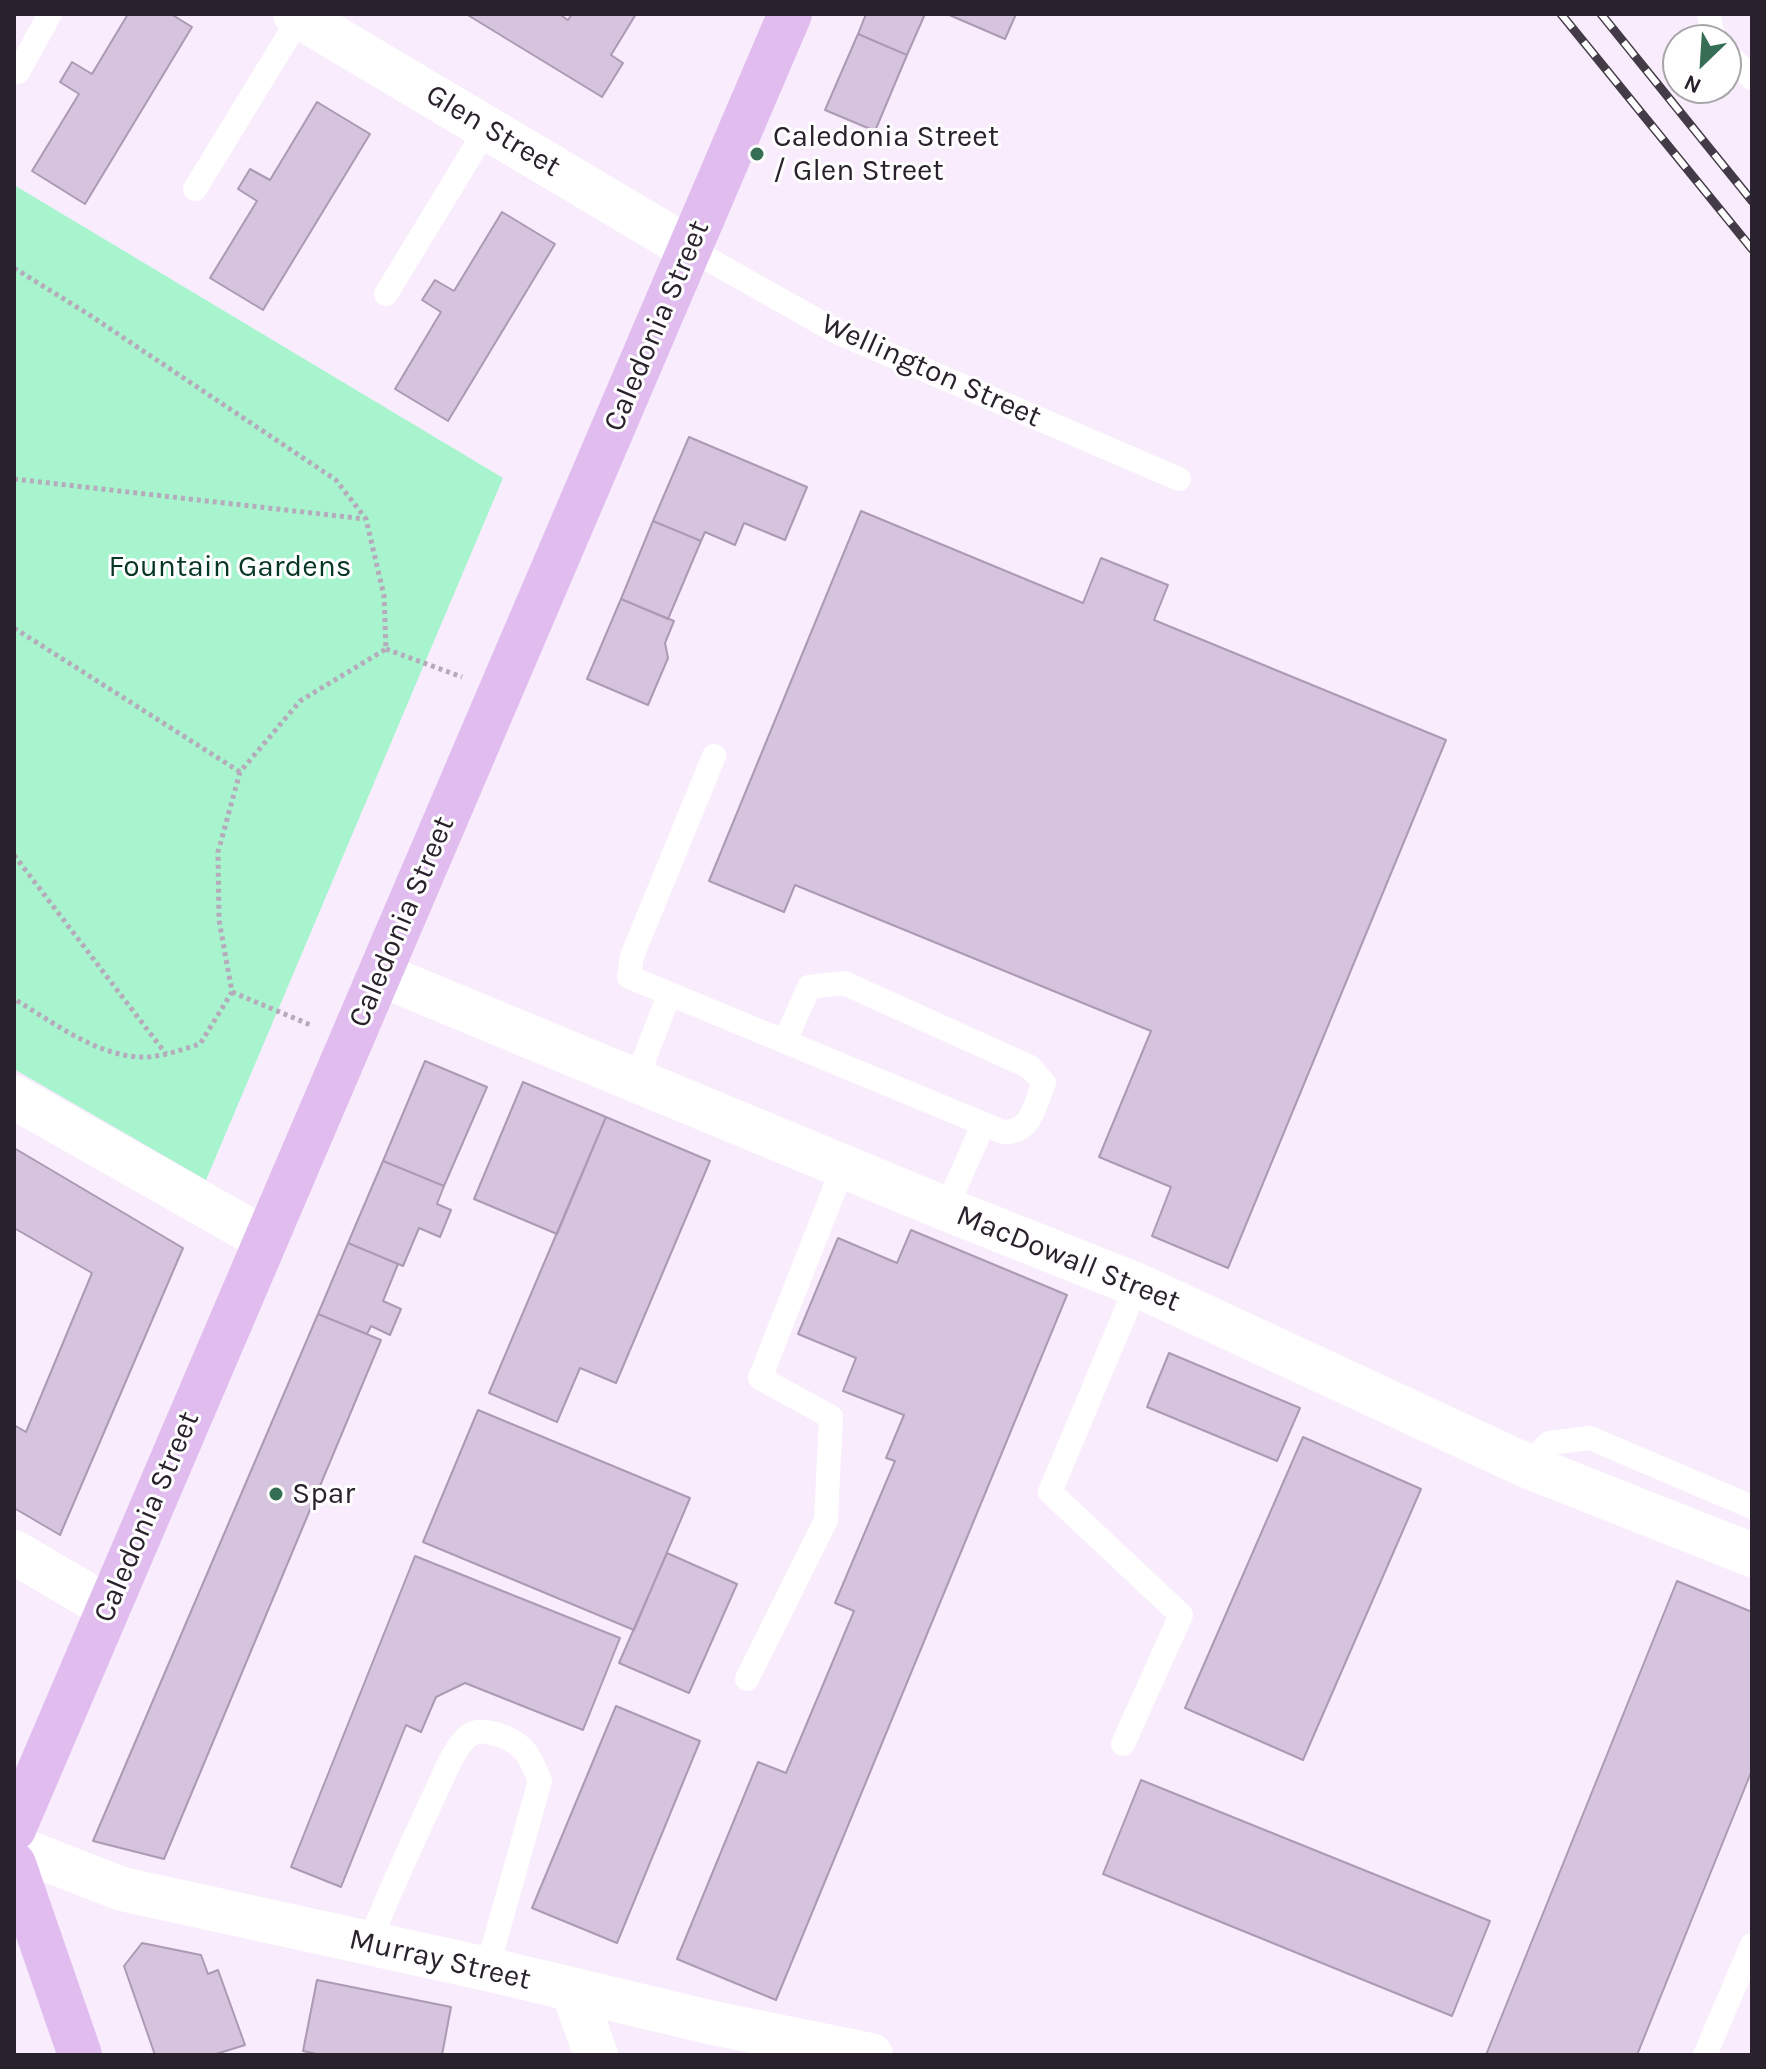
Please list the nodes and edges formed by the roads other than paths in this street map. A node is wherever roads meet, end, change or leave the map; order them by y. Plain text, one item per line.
1 (50, 14) edge
2 (790, 14) edge
3 (298, 15) edge
4 (18, 72) dead end
5 (487, 128) junction
6 (195, 189) dead end
7 (690, 249) junction
8 (386, 294) dead end
9 (1179, 479) dead end
10 (714, 756) dead end
11 (379, 974) junction
12 (669, 995) junction
13 (785, 1041) junction
14 (636, 1080) junction
15 (14, 1097) edge
16 (983, 1125) junction
17 (844, 1165) junction
18 (946, 1209) junction
19 (266, 1240) junction
20 (1137, 1285) junction
21 (1527, 1466) junction
22 (1752, 1507) edge
23 (14, 1552) edge
24 (1752, 1555) edge
25 (109, 1608) junction
26 (747, 1679) dead end
27 (1123, 1744) dead end
28 (14, 1829) edge
29 (14, 1847) edge
30 (14, 1864) edge
31 (369, 1943) junction
32 (1752, 1945) edge
33 (487, 1969) junction
34 (573, 1991) junction
35 (719, 2039) edge
36 (80, 2055) edge
37 (596, 2055) edge
38 (871, 2055) edge
39 (1705, 2055) edge

1 - 4 lane
2 - 7 main road, Caledonia Street
3 - 5 street, Glen Street
3 - 6 lane
5 - 7 street, Glen Street
5 - 8 lane
7 - 9 lane, Wellington Street
7 - 11 main road, Caledonia Street
10 - 12 lane
11 - 14 street, MacDowall Street
11 - 19 main road, Caledonia Street
12 - 13 lane
12 - 14 lane
13 - 16 lane
13 - 16 lane
14 - 17 street, MacDowall Street
15 - 19 street
16 - 18 lane
17 - 18 street, MacDowall Street
17 - 26 lane
18 - 20 street, MacDowall Street
19 - 25 main road, Caledonia Street
20 - 21 street, MacDowall Street
20 - 27 lane
21 - 22 lane
21 - 24 street, MacDowall Street
23 - 25 street
25 - 28 main road, Caledonia Street
29 - 31 street, Murray Street
30 - 36 main road
31 - 33 street, Murray Street
31 - 33 lane
32 - 39 lane
33 - 34 street, Murray Street
34 - 35 street, Murray Street
34 - 37 street
35 - 38 street, Murray Street

